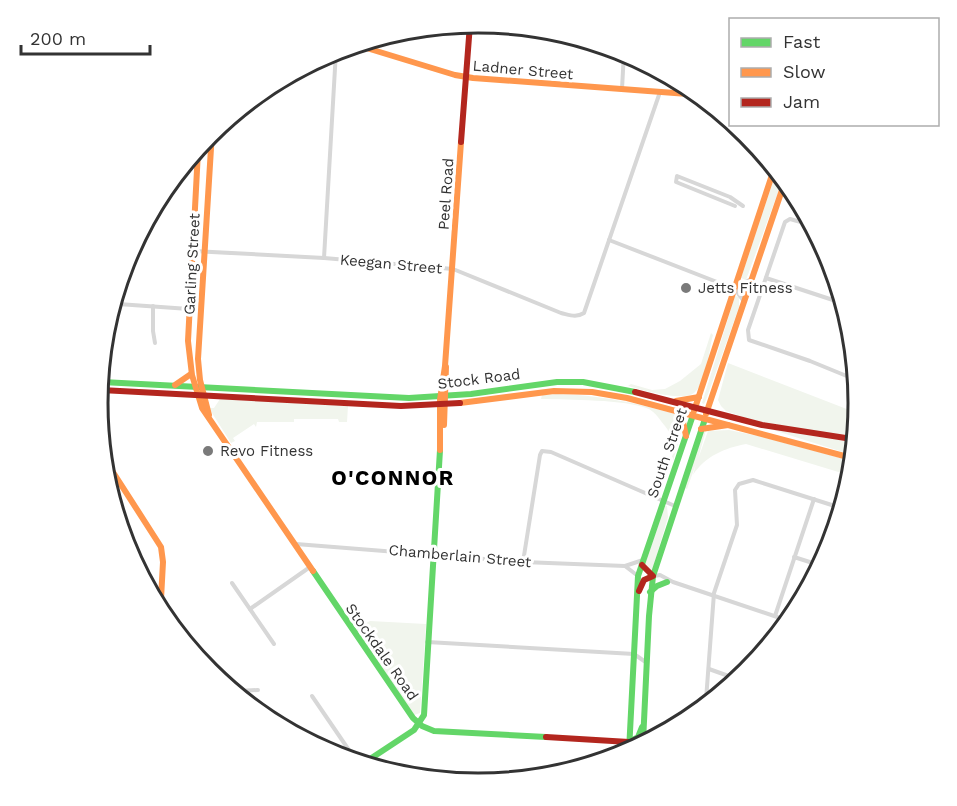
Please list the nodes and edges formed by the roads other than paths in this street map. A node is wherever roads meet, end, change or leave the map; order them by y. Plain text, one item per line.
1 (469, 33) edge
2 (372, 49) edge
3 (335, 62) edge
4 (623, 63) edge
5 (466, 77) junction
6 (622, 89) junction
7 (660, 92) junction
8 (682, 94) edge
9 (211, 147) edge
10 (197, 162) edge
11 (771, 177) edge
12 (782, 191) edge
13 (735, 206) dead end
14 (743, 206) dead end
15 (801, 222) edge
16 (609, 240) junction
17 (193, 252) junction
18 (204, 252) junction
19 (324, 258) junction
20 (453, 269) junction
21 (752, 278) junction
22 (765, 278) junction
23 (735, 289) junction
24 (834, 300) edge
25 (744, 303) junction
26 (122, 304) edge
27 (153, 306) junction
28 (189, 309) junction
29 (155, 343) dead end
30 (191, 374) junction
31 (848, 376) edge
32 (109, 382) edge
33 (174, 386) junction
34 (198, 387) junction
35 (109, 391) edge
36 (713, 393) junction
37 (200, 396) junction
38 (443, 397) junction
39 (699, 397) junction
40 (674, 402) junction
41 (443, 405) junction
42 (696, 407) junction
43 (707, 411) junction
44 (681, 412) junction
45 (718, 414) junction
46 (693, 416) junction
47 (705, 419) junction
48 (729, 425) junction
49 (701, 429) junction
50 (686, 436) junction
51 (847, 438) edge
52 (844, 456) edge
53 (117, 478) edge
54 (367, 479) dead end
55 (438, 483) junction
56 (813, 499) junction
57 (663, 501) junction
58 (675, 506) junction
59 (834, 506) edge
60 (295, 544) junction
61 (433, 555) junction
62 (794, 557) junction
63 (523, 562) junction
64 (642, 562) junction
65 (812, 563) edge
66 (625, 566) junction
67 (309, 567) junction
68 (638, 576) junction
69 (653, 576) junction
70 (670, 582) junction
71 (232, 583) dead end
72 (650, 592) junction
73 (161, 593) edge
74 (715, 596) junction
75 (636, 599) junction
76 (250, 609) junction
77 (775, 616) junction
78 (780, 618) edge
79 (427, 642) junction
80 (274, 644) dead end
81 (634, 654) junction
82 (647, 664) junction
83 (709, 669) junction
84 (728, 676) edge
85 (258, 690) dead end
86 (246, 691) edge
87 (707, 695) edge
88 (312, 696) dead end
89 (644, 720) junction
90 (419, 724) junction
91 (643, 734) edge
92 (633, 739) edge
93 (629, 741) edge
94 (627, 742) edge
95 (348, 749) edge
96 (373, 757) edge

1 - 5 main road, Peel Road
2 - 5 main road, Ladner Street
3 - 19 street
4 - 6 street
5 - 6 main road, Ladner Street
5 - 20 main road, Peel Road
6 - 7 main road, Ladner Street
7 - 8 main road, Ladner Street
7 - 16 street
9 - 18 main road, Garling Street
10 - 17 main road, Garling Street
11 - 23 main road, South Street
12 - 21 main road, South Street
13 - 14 street
15 - 22 street
16 - 20 street, Keegan Street
16 - 23 street
17 - 18 street, Keegan Street
17 - 28 main road, Garling Street
18 - 19 street, Keegan Street
18 - 34 main road, Garling Street
19 - 20 street, Keegan Street
20 - 38 main road, Peel Road
21 - 23 street
21 - 25 main road, South Street
22 - 24 street
22 - 31 street
23 - 25 street
23 - 39 main road, South Street
25 - 36 main road, South Street
26 - 27 street
27 - 28 street
27 - 29 street
28 - 30 main road, Garling Street
30 - 33 main road
30 - 34 main road, Garling Street
32 - 33 main road, Stock Road
33 - 34 main road, Stock Road
34 - 37 main road, Garling Street
34 - 38 main road, Stock Road
35 - 37 main road, Stock Road
36 - 43 main road, South Street
36 - 45 main road
37 - 41 main road, Stock Road
37 - 60 main road, Stockdale Road
38 - 40 main road, Stock Road
38 - 41 main road, Peel Road
39 - 40 main road
39 - 42 main road, South Street
40 - 42 main road, Stock Road
41 - 44 main road, Stock Road
41 - 55 main road, Peel Road
42 - 43 main road, Stock Road
42 - 46 main road, South Street
43 - 45 main road, Stock Road
43 - 47 main road, South Street
44 - 46 main road, Stock Road
44 - 50 main road
45 - 51 main road, Stock Road
46 - 47 main road, Stock Road
46 - 50 main road, South Street
47 - 48 main road, Stock Road
47 - 49 main road, South Street
48 - 49 main road
48 - 52 main road, Stock Road
49 - 58 main road, South Street
50 - 57 main road, South Street
53 - 73 main road
54 - 55 street
55 - 61 main road, Peel Road
56 - 59 street
56 - 62 street
56 - 74 street
57 - 58 street
57 - 63 street
57 - 64 main road, South Street
58 - 69 main road, South Street
60 - 61 street, Chamberlain Street
60 - 67 main road, Stockdale Road
61 - 63 street, Chamberlain Street
61 - 79 main road, Peel Road
62 - 65 street
62 - 77 street
63 - 66 street, Chamberlain Street
64 - 66 street, Chamberlain Street
64 - 68 main road, South Street
64 - 69 main road
66 - 68 street
67 - 76 street
67 - 90 main road, Stockdale Road
68 - 75 main road, South Street
69 - 70 street
69 - 72 main road, South Street
69 - 75 main road
70 - 72 main road
70 - 74 street
71 - 76 street
72 - 82 main road, South Street
74 - 77 street
74 - 83 street
75 - 81 main road, South Street
76 - 80 street
77 - 78 street
79 - 81 street
79 - 90 main road, Peel Road
81 - 82 street
81 - 93 main road, South Street
82 - 89 main road, South Street
83 - 84 street
83 - 87 street
85 - 86 street
88 - 95 street
89 - 91 main road, South Street
89 - 92 main road
90 - 94 main road
90 - 96 main road

